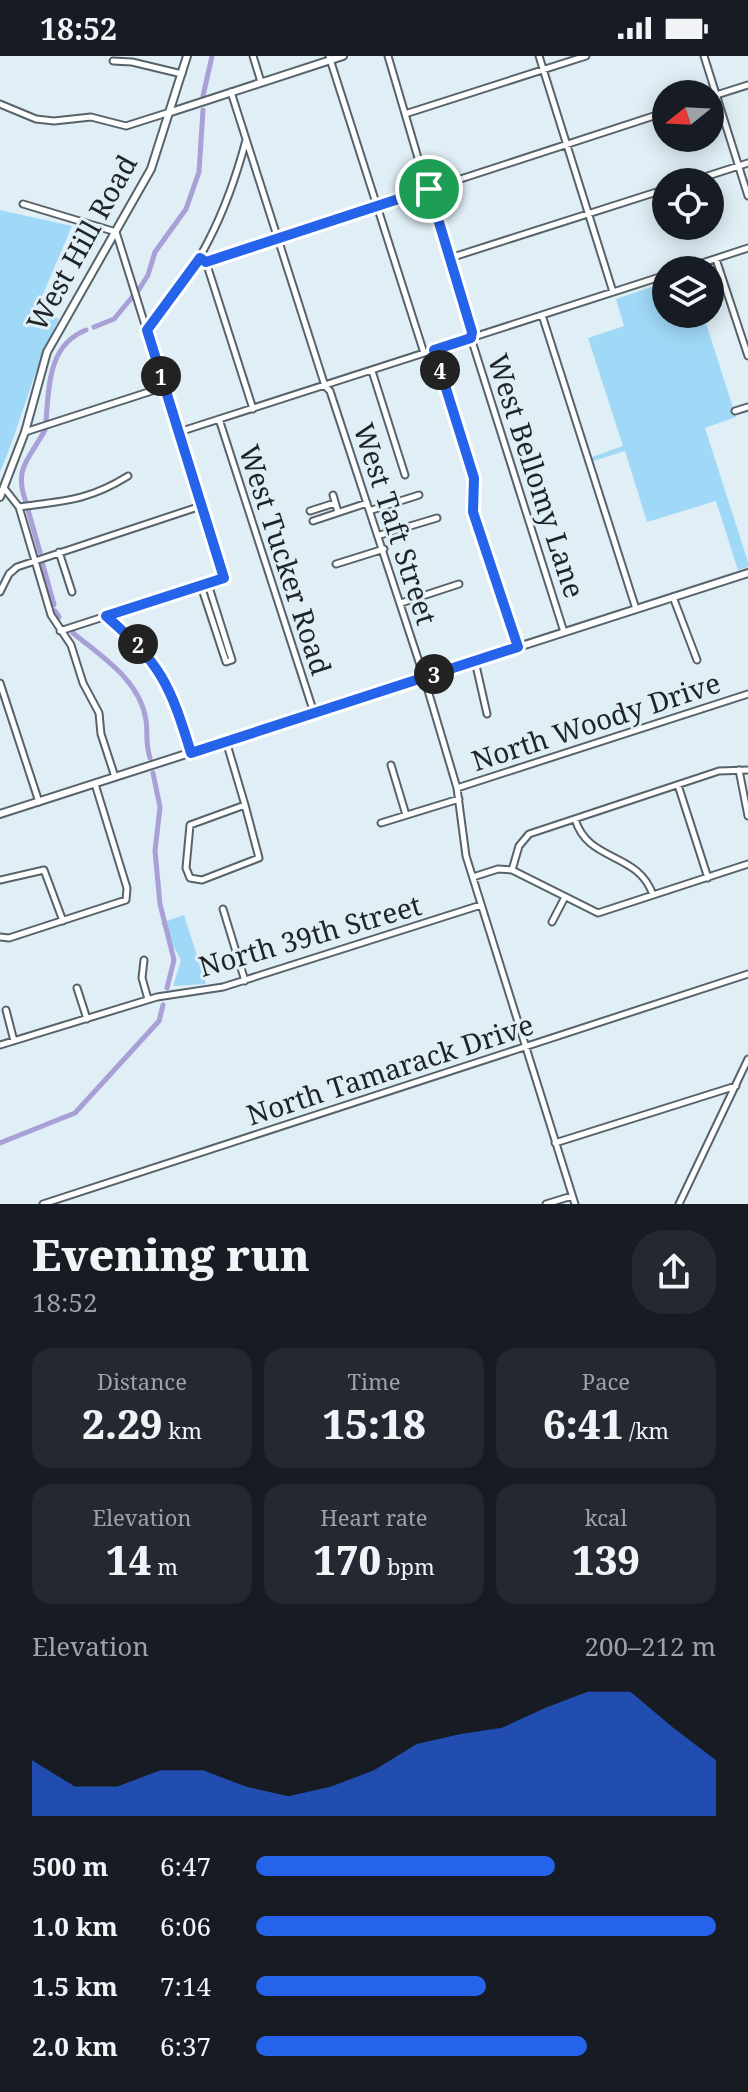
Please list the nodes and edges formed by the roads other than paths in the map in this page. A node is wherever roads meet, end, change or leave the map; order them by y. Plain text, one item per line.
1 (187, 56) edge
2 (253, 56) edge
3 (343, 56) edge
4 (388, 56) edge
5 (539, 56) edge
6 (586, 56) edge
7 (704, 56) edge
8 (329, 58) edge
9 (113, 61) dead end
10 (543, 70) junction
11 (182, 74) junction
12 (709, 80) edge
13 (261, 82) junction
14 (748, 85) edge
15 (231, 92) junction
16 (724, 93) edge
17 (0, 104) edge
18 (171, 112) junction
19 (405, 114) junction
20 (652, 117) edge
21 (724, 127) edge
22 (246, 139) junction
23 (567, 144) junction
24 (748, 163) edge
25 (738, 166) junction
26 (724, 171) edge
27 (429, 189) junction
28 (652, 194) edge
29 (748, 196) edge
30 (23, 204) dead end
31 (376, 208) junction
32 (589, 214) junction
33 (116, 232) junction
34 (279, 239) junction
35 (748, 248) edge
36 (724, 256) edge
37 (450, 259) junction
38 (203, 260) junction
39 (652, 279) edge
40 (724, 283) edge
41 (613, 292) junction
42 (542, 315) junction
43 (748, 328) edge
44 (147, 330) junction
45 (740, 330) junction
46 (471, 338) junction
47 (434, 350) junction
48 (424, 353) junction
49 (748, 356) edge
50 (372, 371) junction
51 (325, 386) junction
52 (164, 387) junction
53 (748, 407) edge
54 (253, 409) junction
55 (735, 411) dead end
56 (219, 419) junction
57 (25, 432) junction
58 (179, 432) junction
59 (405, 475) dead end
60 (128, 476) dead end
61 (4, 488) junction
62 (333, 495) dead end
63 (419, 495) dead end
64 (0, 497) edge
65 (335, 503) junction
66 (367, 503) junction
67 (201, 506) junction
68 (19, 507) junction
69 (372, 510) junction
70 (310, 511) dead end
71 (338, 512) junction
72 (437, 518) dead end
73 (313, 521) dead end
74 (380, 535) junction
75 (384, 549) junction
76 (59, 552) junction
77 (34, 561) junction
78 (336, 564) dead end
79 (747, 576) edge
80 (459, 584) dead end
81 (204, 585) junction
82 (0, 592) edge
83 (72, 592) dead end
84 (673, 597) junction
85 (401, 603) junction
86 (636, 609) junction
87 (106, 616) junction
88 (60, 631) junction
89 (564, 632) junction
90 (518, 647) junction
91 (697, 660) dead end
92 (475, 661) junction
93 (424, 677) junction
94 (0, 683) edge
95 (748, 694) edge
96 (314, 713) junction
97 (487, 714) dead end
98 (226, 741) junction
99 (191, 753) junction
100 (391, 765) dead end
101 (739, 770) junction
102 (748, 770) edge
103 (115, 777) junction
104 (95, 784) junction
105 (678, 785) junction
106 (457, 788) junction
107 (459, 799) junction
108 (39, 802) junction
109 (245, 805) junction
110 (0, 814) edge
111 (406, 815) junction
112 (748, 816) edge
113 (575, 819) junction
114 (381, 823) dead end
115 (639, 858) dead end
116 (748, 864) edge
117 (634, 867) junction
118 (512, 870) junction
119 (473, 877) junction
120 (708, 878) junction
121 (0, 880) edge
122 (653, 895) junction
123 (565, 897) junction
124 (481, 905) junction
125 (223, 909) dead end
126 (63, 921) junction
127 (552, 922) dead end
128 (0, 937) edge
129 (144, 960) dead end
130 (748, 974) edge
131 (245, 981) junction
132 (77, 988) dead end
133 (148, 999) junction
134 (6, 1010) dead end
135 (87, 1019) junction
136 (14, 1041) junction
137 (0, 1045) edge
138 (524, 1049) junction
139 (748, 1059) edge
140 (736, 1086) junction
141 (555, 1143) junction
142 (572, 1196) junction
143 (43, 1204) edge
144 (546, 1204) edge
145 (575, 1204) edge
146 (679, 1204) edge

1 - 11 street, West Hill Road
2 - 13 street
3 - 8 street
4 - 19 street, West Bellomy Lane
5 - 10 street
6 - 10 street
7 - 12 street
8 - 13 street
8 - 31 street
9 - 11 street
10 - 19 street
10 - 23 street
11 - 18 street, West Hill Road
13 - 15 street
14 - 16 street
15 - 18 street
15 - 22 street, West Taft Street
17 - 18 street
18 - 33 street, West Hill Road
19 - 27 street, West Bellomy Lane
20 - 23 street
21 - 25 street
22 - 34 street, West Taft Street
22 - 38 street
23 - 27 street
23 - 32 street
24 - 25 street
25 - 26 street
25 - 29 street
27 - 31 street
27 - 37 street, West Bellomy Lane
28 - 32 street
30 - 33 street
31 - 34 street
31 - 48 street
32 - 37 street
32 - 41 street
33 - 44 street
33 - 57 street, West Hill Road
34 - 38 street
34 - 51 street, West Taft Street
35 - 36 street
37 - 46 street, West Bellomy Lane
38 - 44 street
38 - 54 street
39 - 41 street
40 - 45 street
41 - 42 street
42 - 46 street
42 - 86 street
43 - 45 street
44 - 52 street
45 - 49 street
46 - 47 street
46 - 89 street, West Bellomy Lane
47 - 48 street
47 - 90 street
48 - 50 street
50 - 51 street
50 - 59 street
51 - 54 street
51 - 66 street, West Taft Street
52 - 57 street
52 - 58 street
53 - 55 street
54 - 56 street
56 - 58 street
56 - 96 street, West Tucker Road
57 - 61 street, West Hill Road
58 - 67 street
60 - 68 street
61 - 64 street, West Hill Road
61 - 68 street
62 - 65 street
63 - 69 street
65 - 70 street
65 - 71 street
66 - 69 street, West Taft Street
66 - 71 street
67 - 76 street
67 - 81 street
68 - 77 street
69 - 74 street, West Taft Street
71 - 73 street
72 - 74 street
74 - 75 street, West Taft Street
75 - 78 street
75 - 85 street, West Taft Street
76 - 77 street
76 - 83 street
77 - 82 street
77 - 88 street
79 - 84 street
80 - 85 street
81 - 81 street
81 - 87 street
84 - 86 street
84 - 91 street
85 - 93 street, West Taft Street
86 - 89 street
87 - 88 street
87 - 99 street
88 - 103 street
89 - 90 street
90 - 92 street
92 - 93 street
92 - 97 street
93 - 96 street
93 - 106 street, West Taft Street
94 - 108 street
95 - 106 street, North Woody Drive
96 - 98 street
98 - 99 street
98 - 109 street
99 - 103 street
100 - 111 street
101 - 102 street
101 - 105 street
101 - 112 street
103 - 104 street
104 - 108 street
104 - 126 street
105 - 113 street
105 - 120 street
106 - 107 street, West Taft Street
107 - 111 street, North Woody Drive
107 - 119 street, West Taft Street
108 - 110 street
109 - 109 street
111 - 114 street, North Woody Drive
113 - 117 street
113 - 118 street
115 - 117 street
116 - 120 street
117 - 122 street
118 - 119 street
118 - 123 street
119 - 124 street, West Taft Street
120 - 122 street
121 - 126 street
122 - 123 street
123 - 127 street
124 - 131 street, North 39th Street
124 - 138 street, West Taft Street
125 - 131 street
126 - 128 street
129 - 133 street
130 - 138 street, North Tamarack Drive
131 - 133 street, North 39th Street
132 - 135 street
133 - 135 street, North 39th Street
134 - 136 street
135 - 136 street, North 39th Street
136 - 137 street, North 39th Street
138 - 141 street, West Taft Street
138 - 143 street, North Tamarack Drive
139 - 140 street
140 - 141 street
140 - 146 street
141 - 142 street, West Taft Street
142 - 144 street
142 - 145 street, West Taft Street

